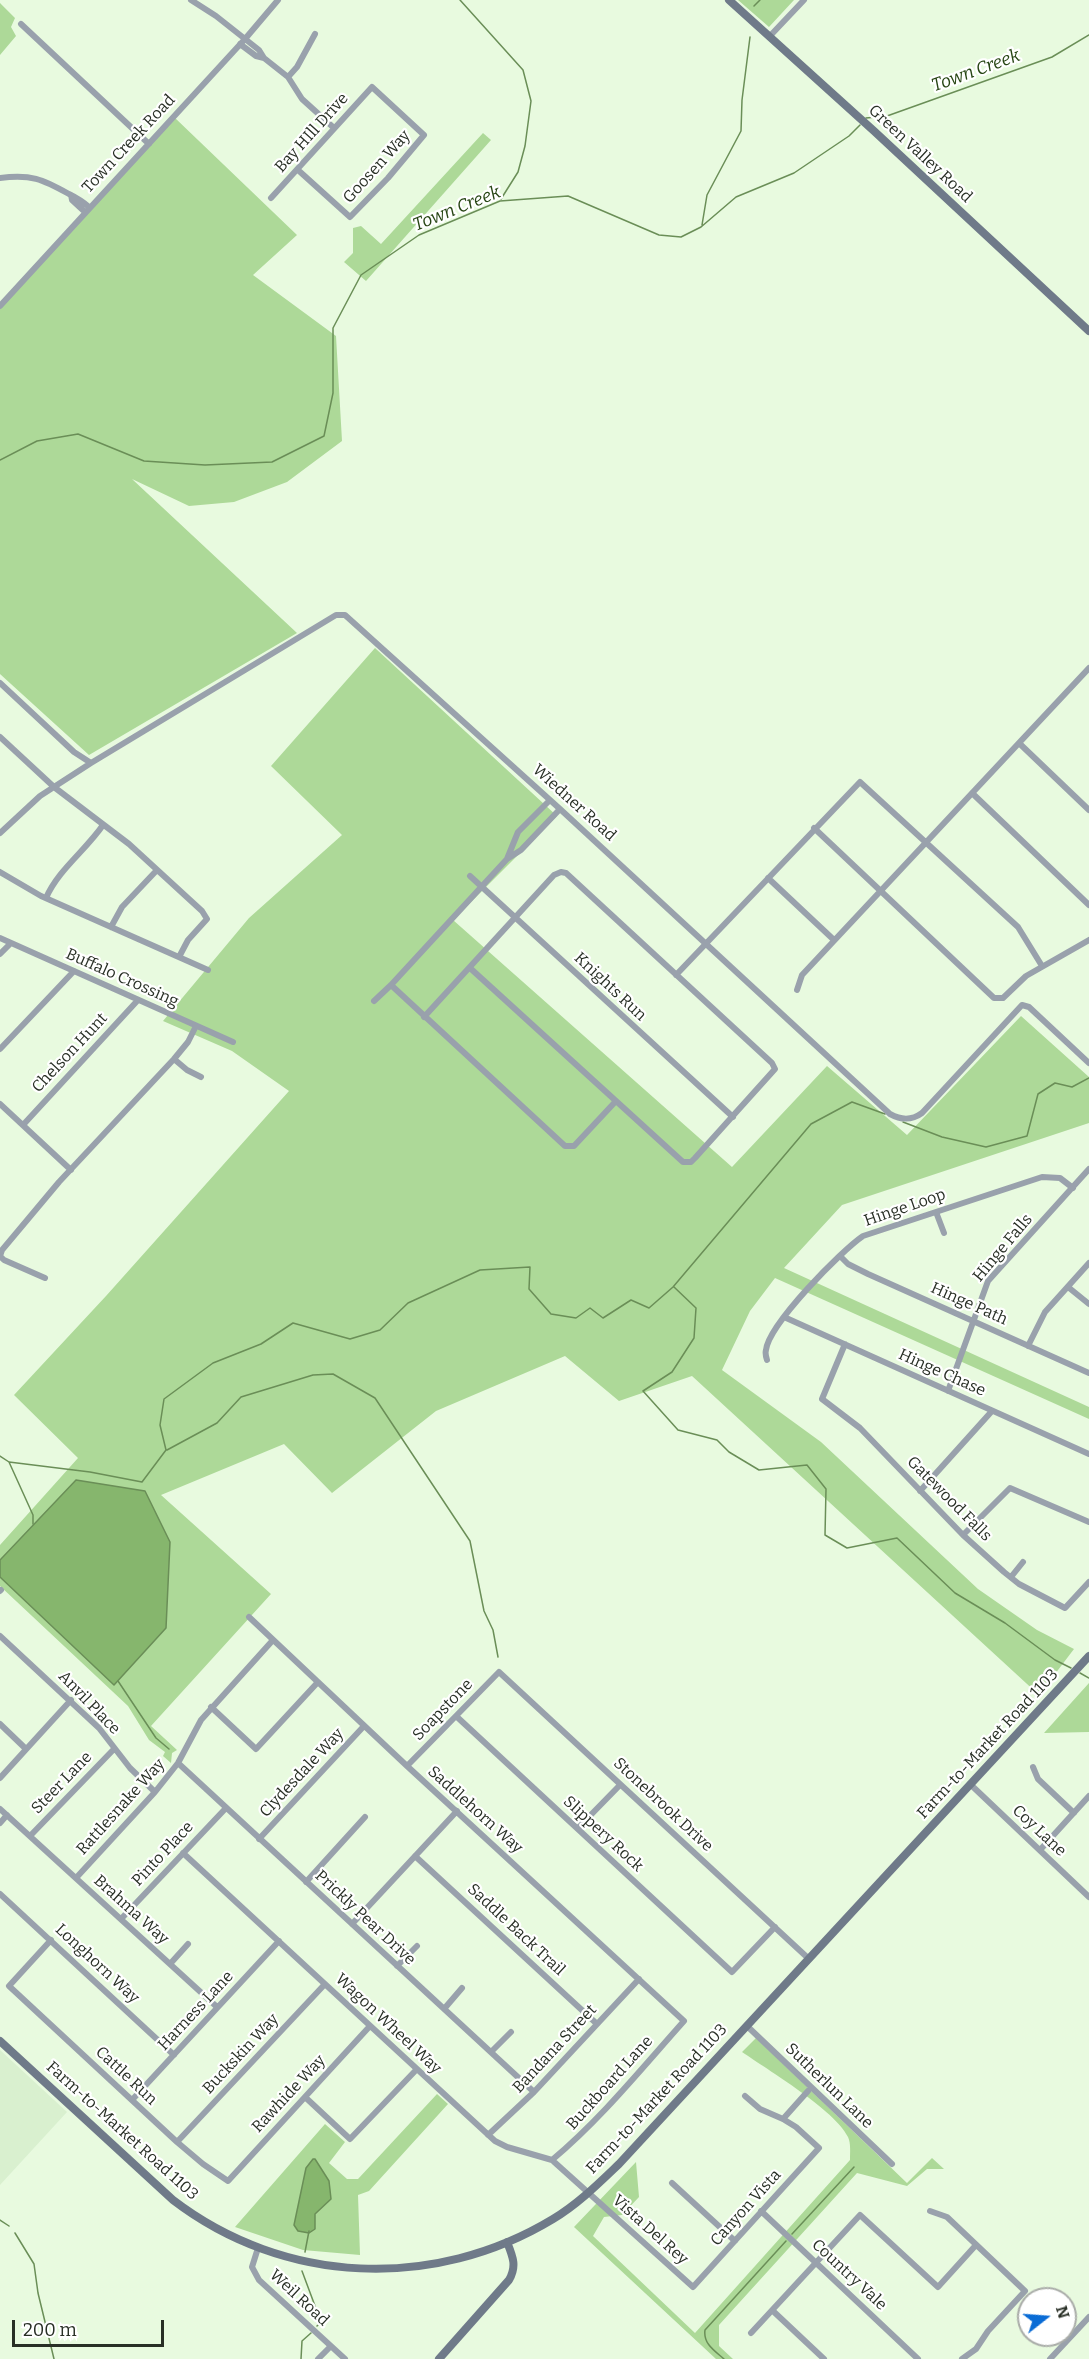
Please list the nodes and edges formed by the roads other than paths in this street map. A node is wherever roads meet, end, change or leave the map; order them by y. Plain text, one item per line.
1 (191, 0) edge
2 (278, 0) edge
3 (729, 0) edge
4 (804, 0) edge
5 (21, 24) dead end
6 (315, 34) dead end
7 (769, 37) junction
8 (243, 42) junction
9 (288, 77) junction
10 (334, 128) junction
11 (424, 135) joint
12 (149, 144) junction
13 (298, 170) junction
14 (0, 178) edge
15 (271, 198) dead end
16 (87, 209) junction
17 (0, 306) edge
18 (1089, 331) edge
19 (1089, 668) edge
20 (0, 683) edge
21 (0, 737) edge
22 (1020, 744) junction
23 (91, 763) junction
24 (54, 787) junction
25 (972, 793) junction
26 (550, 800) junction
27 (560, 808) junction
28 (1089, 810) edge
29 (103, 825) junction
30 (814, 828) junction
31 (0, 833) edge
32 (926, 841) junction
33 (507, 859) junction
34 (157, 870) junction
35 (0, 872) edge
36 (470, 876) dead end
37 (768, 878) junction
38 (481, 886) junction
39 (879, 891) junction
40 (46, 898) junction
41 (1089, 905) edge
42 (515, 918) junction
43 (111, 927) junction
44 (0, 938) edge
45 (834, 940) junction
46 (1089, 940) edge
47 (11, 943) junction
48 (706, 943) junction
49 (0, 954) edge
50 (179, 957) junction
51 (1042, 966) junction
52 (470, 968) junction
53 (208, 969) dead end
54 (74, 971) junction
55 (676, 975) junction
56 (391, 985) junction
57 (797, 990) dead end
58 (138, 1000) junction
59 (374, 1001) dead end
60 (424, 1017) junction
61 (196, 1026) junction
62 (233, 1042) dead end
63 (0, 1049) edge
64 (174, 1059) junction
65 (1089, 1063) edge
66 (201, 1077) dead end
67 (616, 1101) junction
68 (0, 1104) edge
69 (733, 1117) junction
70 (23, 1125) junction
71 (1089, 1169) edge
72 (71, 1170) junction
73 (1073, 1188) junction
74 (936, 1212) junction
75 (944, 1233) dead end
76 (840, 1256) junction
77 (1089, 1263) edge
78 (45, 1278) dead end
79 (1068, 1287) junction
80 (1089, 1304) edge
81 (784, 1317) junction
82 (972, 1320) junction
83 (845, 1344) junction
84 (1028, 1346) junction
85 (767, 1360) dead end
86 (1089, 1373) edge
87 (948, 1391) junction
88 (992, 1411) junction
89 (1089, 1454) edge
90 (920, 1491) junction
91 (1089, 1522) edge
92 (963, 1535) junction
93 (1023, 1562) dead end
94 (1011, 1576) junction
95 (1089, 1582) edge
96 (249, 1617) dead end
97 (0, 1636) edge
98 (273, 1640) junction
99 (1089, 1656) edge
100 (499, 1672) joint
101 (318, 1682) junction
102 (71, 1700) junction
103 (211, 1707) junction
104 (456, 1716) junction
105 (0, 1724) edge
106 (364, 1726) junction
107 (26, 1749) junction
108 (114, 1749) junction
109 (178, 1763) junction
110 (407, 1766) junction
111 (1033, 1767) dead end
112 (0, 1778) edge
113 (970, 1784) junction
114 (620, 1785) junction
115 (155, 1792) junction
116 (1089, 1796) edge
117 (226, 1808) junction
118 (0, 1809) edge
119 (457, 1811) junction
120 (1074, 1813) junction
121 (7, 1815) junction
122 (365, 1817) dead end
123 (0, 1823) edge
124 (578, 1828) junction
125 (30, 1836) junction
126 (259, 1839) junction
127 (1040, 1850) junction
128 (183, 1853) junction
129 (415, 1856) junction
130 (76, 1878) junction
131 (306, 1882) junction
132 (0, 1894) edge
133 (1089, 1897) edge
134 (121, 1919) junction
135 (352, 1924) junction
136 (775, 1927) junction
137 (51, 1940) junction
138 (279, 1941) junction
139 (188, 1944) dead end
140 (417, 1946) dead end
141 (809, 1959) junction
142 (170, 1964) junction
143 (397, 1966) junction
144 (639, 1979) junction
145 (325, 1984) junction
146 (462, 1988) dead end
147 (217, 2007) junction
148 (444, 2008) junction
149 (684, 2021) joint
150 (597, 2024) junction
151 (370, 2026) junction
152 (747, 2026) junction
153 (511, 2032) dead end
154 (0, 2041) edge
155 (491, 2052) junction
156 (174, 2055) junction
157 (417, 2069) junction
158 (808, 2091) dead end
159 (534, 2092) junction
160 (745, 2096) dead end
161 (305, 2097) junction
162 (132, 2100) junction
163 (783, 2119) junction
164 (488, 2134) junction
165 (177, 2142) junction
166 (552, 2160) junction
167 (892, 2164) dead end
168 (228, 2181) joint
169 (672, 2183) dead end
170 (588, 2193) junction
171 (761, 2211) junction
172 (930, 2211) dead end
173 (735, 2241) junction
174 (507, 2242) junction
175 (976, 2245) junction
176 (258, 2248) junction
177 (816, 2262) junction
178 (693, 2287) joint
179 (773, 2311) junction
180 (1089, 2317) edge
181 (751, 2333) dead end
182 (331, 2346) junction
183 (318, 2359) edge
184 (345, 2359) edge
185 (439, 2359) edge
186 (824, 2359) edge
187 (918, 2359) edge
188 (962, 2359) edge
189 (1050, 2359) edge

1 - 8 street
2 - 8 street, Town Creek Road
3 - 7 main road, Green Valley Road
4 - 7 street
5 - 12 street
6 - 9 street
7 - 18 main road, Green Valley Road
8 - 9 street
8 - 12 street, Town Creek Road
9 - 10 street
10 - 11 street, Bay HIll Drive
10 - 13 street, Bay HIll Drive
11 - 13 street, Goosen Way
12 - 16 street, Town Creek Road
13 - 15 street, Bay HIll Drive
14 - 16 street
16 - 17 street, Town Creek Road
19 - 22 street
20 - 23 street
21 - 24 street
22 - 25 street
22 - 28 street
23 - 24 street, Wiedner Road
23 - 26 street, Wiedner Road
24 - 29 street
24 - 31 street, Wiedner Road
25 - 32 street
25 - 41 street
26 - 27 street, Wiedner Road
26 - 33 street
27 - 33 street
27 - 48 street, Wiedner Road
29 - 34 street
29 - 40 street
30 - 32 street
30 - 37 street
30 - 39 street
32 - 39 street
32 - 51 street
33 - 38 street
34 - 43 street
34 - 50 street
35 - 40 street
36 - 38 street, Knights Run
37 - 45 street
37 - 48 street
38 - 42 street, Knights Run
38 - 56 street
39 - 45 street
39 - 51 street
40 - 43 street
42 - 52 street
42 - 55 street
42 - 69 street, Knights Run
43 - 50 street
44 - 47 street, Buffalo Crossing
45 - 57 street
46 - 51 street
47 - 49 street
47 - 54 street, Buffalo Crossing
48 - 55 street
48 - 65 street, Wiedner Road
50 - 53 street
52 - 60 street
52 - 67 street
54 - 58 street, Buffalo Crossing
54 - 63 street
55 - 69 street
56 - 59 street
56 - 60 street
58 - 61 street, Buffalo Crossing
58 - 70 street, Chelson Hunt
60 - 67 street
61 - 62 street, Buffalo Crossing
61 - 64 street
64 - 66 street
64 - 72 street
67 - 69 street
68 - 70 street
70 - 72 street
71 - 73 street, Hinge Falls
72 - 78 street
73 - 74 street, Hinge Loop
73 - 82 street, Hinge Falls
74 - 75 street
74 - 76 street, Hinge Loop
76 - 81 street, Hinge Loop
76 - 82 street, Hinge Path
77 - 79 street
79 - 80 street
79 - 84 street
81 - 83 street, Hinge Chase
81 - 85 street, Hinge Loop
82 - 84 street, Hinge Path
82 - 87 street, Hinge Falls
83 - 87 street, Hinge Chase
83 - 90 street, Gatewood Falls
84 - 86 street, Hinge Path
87 - 88 street, Hinge Chase
88 - 89 street, Hinge Chase
88 - 90 street
90 - 92 street, Gatewood Falls
91 - 92 street
92 - 94 street, Gatewood Falls
93 - 94 street
94 - 95 street, Gatewood Falls
96 - 98 street, Saddlehorn Way
97 - 102 street, Anvil Place
98 - 101 street, Saddlehorn Way
98 - 103 street, Rattlesnake Way
99 - 113 main road, Farm-to-Market Road 1103
100 - 104 street, Soapstone
100 - 114 street, Stonebrook Drive
101 - 103 street
101 - 106 street, Saddlehorn Way
102 - 107 street
102 - 108 street, Anvil Place
103 - 109 street, Rattlesnake Way
104 - 110 street, Soapstone
104 - 124 street, Slippery Rock
105 - 107 street
106 - 110 street, Saddlehorn Way
106 - 126 street, Clydesdale Way
107 - 112 street
108 - 115 street, Anvil Place
108 - 125 street, Steer Lane
109 - 115 street, Rattlesnake Way
109 - 117 street, Prickly Pear Drive
110 - 119 street, Saddlehorn Way
111 - 120 street
113 - 127 street, Coy Lane
113 - 141 main road, Farm-to-Market Road 1103
114 - 124 street
114 - 136 street, Stonebrook Drive
115 - 130 street, Rattlesnake Way
116 - 120 street
117 - 126 street, Prickly Pear Drive
117 - 128 street, Pinto Place
118 - 121 street, Brahma Way
119 - 129 street
119 - 144 street, Saddlehorn Way
120 - 127 street
121 - 123 street
121 - 125 street, Brahma Way
122 - 131 street
124 - 136 street, Slippery Rock
125 - 130 street, Brahma Way
126 - 131 street, Prickly Pear Drive
127 - 133 street, Coy Lane
128 - 134 street, Pinto Place
128 - 138 street, Wagon Wheel Way
129 - 135 street
129 - 150 street, Saddle Back Trail
130 - 134 street, Brahma Way
131 - 135 street, Prickly Pear Drive
132 - 137 street, Longhorn Way
134 - 142 street, Brahma Way
135 - 143 street, Prickly Pear Drive
136 - 141 street, Stonebrook Drive
137 - 156 street, Longhorn Way
137 - 162 street, Cattle Run
138 - 145 street, Wagon Wheel Way
138 - 147 street, Harness Lane
139 - 142 street
140 - 143 street
141 - 152 main road, Farm-to-Market Road 1103
142 - 147 street, Brahma Way
143 - 148 street, Prickly Pear Drive
144 - 149 street, Saddlehorn Way
144 - 150 street, Bandana Street
145 - 151 street, Wagon Wheel Way
145 - 165 street, Buckskin Way
146 - 148 street
147 - 156 street, Harness Lane
148 - 155 street, Prickly Pear Drive
149 - 166 street, Buckboard Lane
150 - 159 street, Bandana Street
151 - 157 street, Wagon Wheel Way
151 - 161 street, Rawhide Way
152 - 167 street, Sutherlun Lane
152 - 170 main road, Farm-to-Market Road 1103
153 - 155 street
154 - 176 main road, Farm-to-Market Road 1103
155 - 159 street, Prickly Pear Drive
156 - 162 street, Harness Lane
157 - 161 street
157 - 164 street, Wagon Wheel Way
158 - 163 street
159 - 164 street, Bandana Street
160 - 163 street
161 - 168 street, Rawhide Way
162 - 165 street, Cattle Run
163 - 171 street, Canyon Vista
164 - 166 street, Wagon Wheel Way
165 - 168 street, Cattle Run
166 - 170 street, Wagon Wheel Way
169 - 173 street
170 - 174 main road, Farm-to-Market Road 1103
170 - 178 street, Vista Del Rey
171 - 173 street, Canyon Vista
171 - 177 street, Country Vale
172 - 175 street
173 - 178 street, Canyon Vista
174 - 176 main road, Farm-to-Market Road 1103
174 - 185 main road
175 - 177 street
175 - 188 street
176 - 182 street, Weil Road
177 - 179 street
177 - 187 street, Country Vale
179 - 181 street
179 - 186 street
180 - 189 street
182 - 183 street
182 - 184 street, Weil Road

